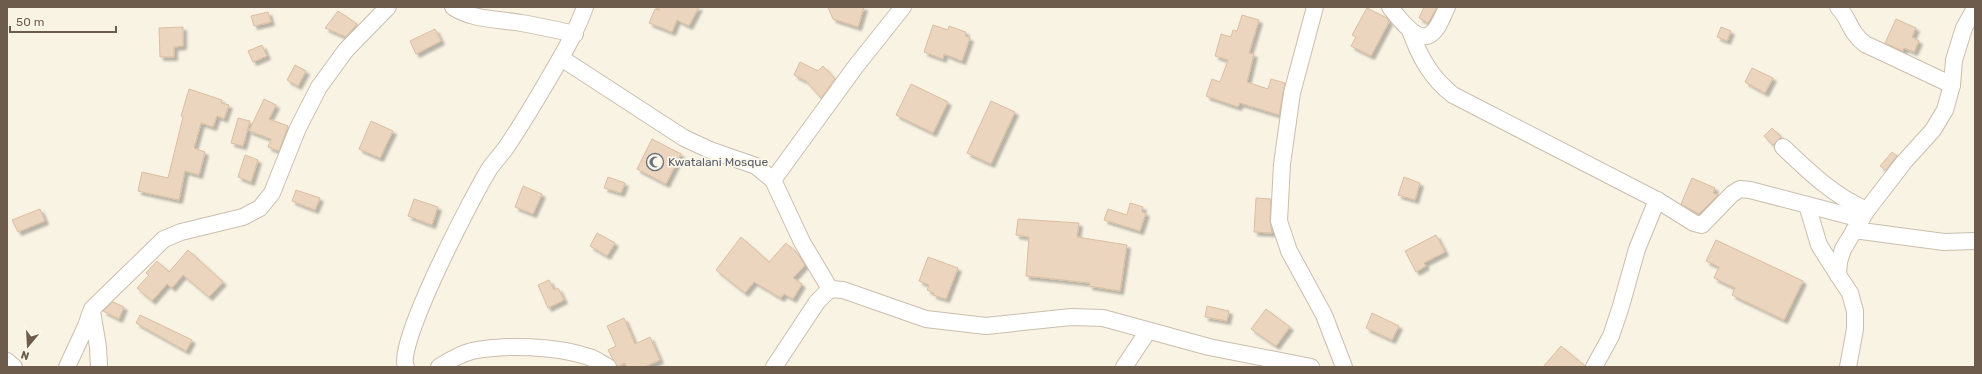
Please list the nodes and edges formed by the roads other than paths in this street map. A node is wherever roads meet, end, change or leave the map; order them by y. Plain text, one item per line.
1 (388, 7) edge
2 (453, 7) edge
3 (585, 7) edge
4 (903, 7) edge
5 (1315, 7) edge
6 (1390, 7) edge
7 (1448, 7) edge
8 (1838, 7) edge
9 (1975, 8) edge
10 (1410, 30) junction
11 (575, 34) junction
12 (561, 58) junction
13 (1952, 85) junction
14 (1782, 147) dead end
15 (773, 180) junction
16 (1657, 200) junction
17 (1807, 205) junction
18 (1861, 220) junction
19 (1975, 241) edge
20 (1838, 275) junction
21 (830, 289) junction
22 (92, 309) junction
23 (1148, 331) junction
24 (7, 361) edge
25 (14, 367) edge
26 (67, 367) edge
27 (99, 367) edge
28 (406, 367) edge
29 (439, 367) edge
30 (608, 367) edge
31 (774, 367) edge
32 (1124, 367) edge
33 (1311, 367) edge
34 (1344, 367) edge
35 (1594, 367) edge
36 (1848, 367) edge

1 - 22 street
2 - 11 street
3 - 11 street
4 - 15 street
5 - 34 street
6 - 10 street
7 - 10 street
8 - 13 street
9 - 13 street
10 - 16 street
11 - 12 street
12 - 15 street
12 - 28 street
13 - 18 street
14 - 18 street
15 - 21 street
16 - 17 street
16 - 35 street
17 - 18 street
17 - 20 street
18 - 19 street
18 - 20 street
20 - 36 street
21 - 23 street
21 - 31 street
22 - 26 street
22 - 27 street
23 - 32 street
23 - 33 street
24 - 25 street
29 - 30 street

